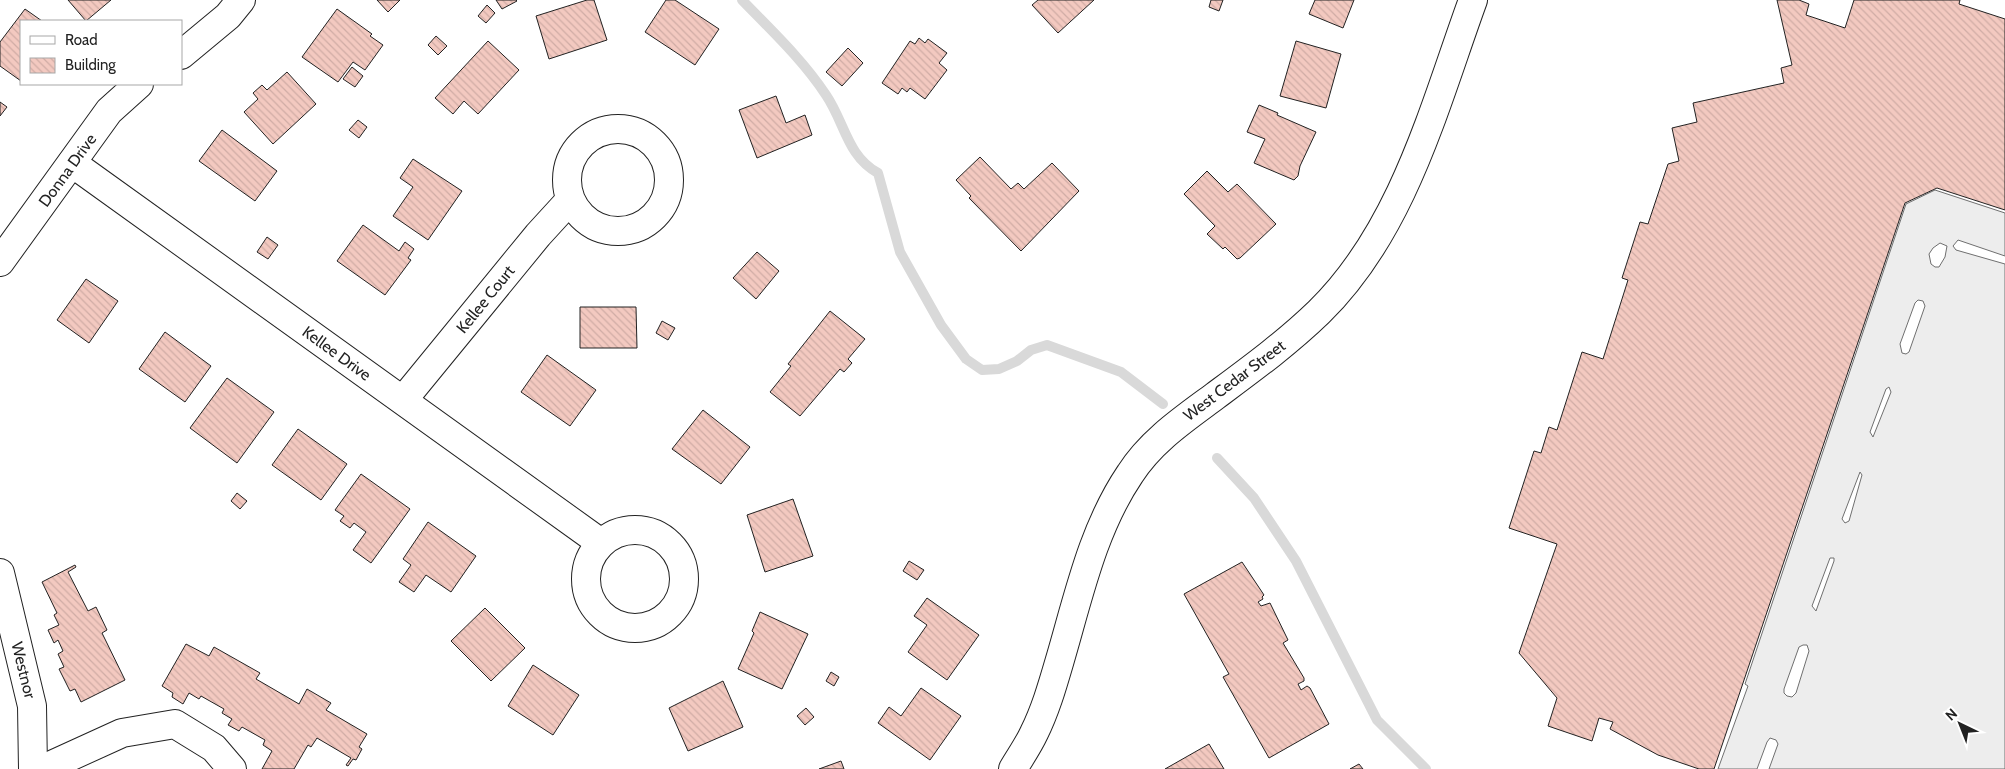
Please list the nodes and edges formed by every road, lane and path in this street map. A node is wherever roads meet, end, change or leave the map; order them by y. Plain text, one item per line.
1 (240, 0) edge
2 (1474, 0) edge
3 (182, 54) edge
4 (138, 85) edge
5 (72, 163) junction
6 (570, 200) dead end
7 (0, 262) edge
8 (403, 400) junction
9 (601, 543) dead end
10 (0, 573) edge
11 (33, 769) edge
12 (43, 769) edge
13 (232, 769) edge
14 (1013, 769) edge

1 - 3 street
2 - 14 street, West Cedar Street
4 - 5 street, Donna Drive
5 - 7 street, Donna Drive
5 - 8 street, Kellee Drive
6 - 8 street, Kellee Court
8 - 9 street, Kellee Drive
10 - 11 street, Westnor
12 - 13 street

